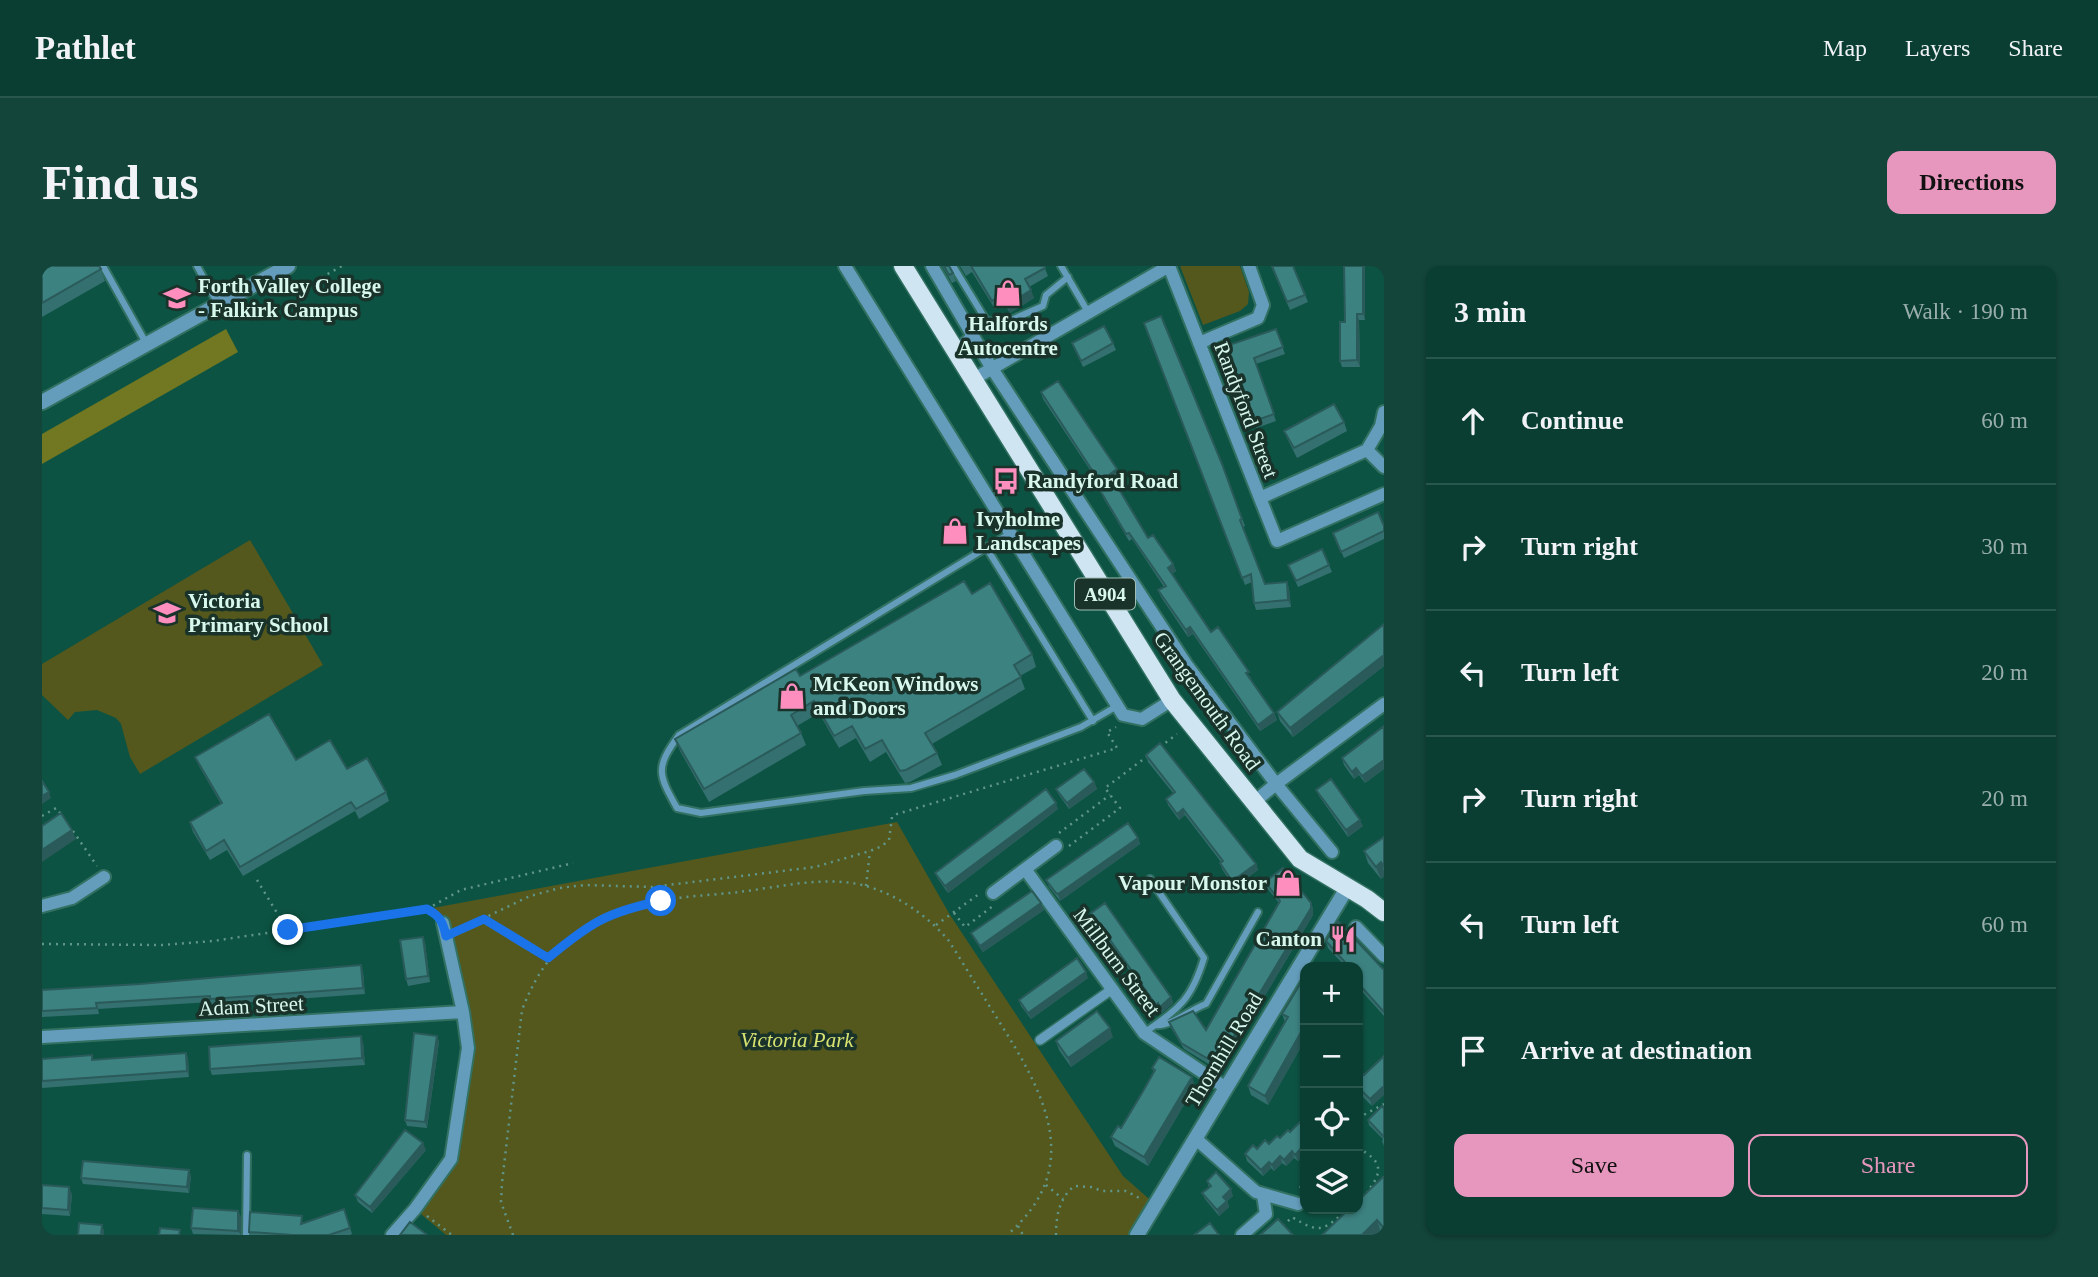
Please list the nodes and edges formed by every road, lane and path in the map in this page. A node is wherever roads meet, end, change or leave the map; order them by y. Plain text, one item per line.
1 (103, 266) edge
2 (288, 266) edge
3 (342, 266) edge
4 (845, 266) edge
5 (903, 266) edge
6 (932, 266) edge
7 (953, 266) edge
8 (1062, 266) edge
9 (1169, 266) edge
10 (1249, 266) edge
11 (197, 267) edge
12 (1068, 278) junction
13 (297, 291) dead end
14 (219, 305) junction
15 (1088, 312) junction
16 (986, 320) junction
17 (972, 335) junction
18 (1199, 343) junction
19 (147, 345) junction
20 (953, 349) junction
21 (991, 367) junction
22 (972, 380) junction
23 (42, 402) edge
24 (1384, 412) edge
25 (1367, 450) junction
26 (1384, 467) edge
27 (1384, 494) edge
28 (1260, 498) junction
29 (1009, 534) junction
30 (986, 547) junction
31 (1172, 700) junction
32 (1384, 704) edge
33 (1117, 706) junction
34 (1132, 719) junction
35 (1093, 721) junction
36 (1190, 723) junction
37 (1276, 784) junction
38 (1253, 803) junction
39 (42, 817) edge
40 (64, 819) edge
41 (72, 831) edge
42 (1060, 848) joint
43 (870, 851) junction
44 (1332, 852) dead end
45 (573, 863) dead end
46 (1025, 869) junction
47 (104, 877) joint
48 (1150, 879) dead end
49 (257, 880) dead end
50 (866, 886) junction
51 (1347, 888) junction
52 (994, 898) joint
53 (42, 906) edge
54 (427, 909) junction
55 (1258, 912) dead end
56 (1384, 912) edge
57 (484, 919) junction
58 (936, 925) junction
59 (1356, 927) dead end
60 (444, 929) junction
61 (288, 930) junction
62 (42, 944) edge
63 (1384, 956) edge
64 (548, 958) junction
65 (1111, 990) junction
66 (463, 1012) junction
67 (1156, 1025) junction
68 (1144, 1033) junction
69 (42, 1037) edge
70 (1040, 1040) dead end
71 (1226, 1088) junction
72 (1384, 1104) edge
73 (1363, 1115) edge
74 (1195, 1138) junction
75 (1363, 1151) edge
76 (247, 1155) dead end
77 (1046, 1185) junction
78 (1263, 1195) junction
79 (1363, 1197) edge
80 (1063, 1199) junction
81 (1298, 1204) dead end
82 (415, 1209) junction
83 (1154, 1209) junction
84 (1342, 1214) edge
85 (1018, 1226) junction
86 (1276, 1232) edge
87 (246, 1235) edge
88 (392, 1235) edge
89 (452, 1235) edge
90 (513, 1235) edge
91 (1007, 1235) edge
92 (1023, 1235) edge
93 (1056, 1235) edge
94 (1137, 1235) edge
95 (1242, 1235) edge

1 - 19 lane
2 - 14 street
3 - 13 path
4 - 29 street
5 - 20 main road, Grangemouth Road / A904
6 - 17 street, Grangemouth Road
7 - 16 lane
8 - 12 lane
9 - 15 street
9 - 18 street, Randyford Street
10 - 18 street
11 - 14 lane
12 - 15 lane
12 - 16 lane
14 - 19 street
15 - 21 street
16 - 17 lane
17 - 20 lane
17 - 21 street, Grangemouth Road
18 - 28 street, Randyford Street
19 - 23 street
20 - 22 main road, Grangemouth Road / A904
21 - 22 street
21 - 37 street, Grangemouth Road
22 - 31 main road, Grangemouth Road / A904
24 - 25 street
25 - 26 street
25 - 28 street, Randyford Street
27 - 28 street
29 - 30 lane
29 - 33 street
30 - 35 lane
30 - 35 lane
31 - 34 street
31 - 36 main road, Grangemouth Road / A904
32 - 37 street
33 - 34 street
33 - 35 lane
34 - 43 path
36 - 38 main road, Grangemouth Road / A904
36 - 42 path
37 - 38 street
37 - 44 street, Grangemouth Road
38 - 51 main road, Grangemouth Road / A904
39 - 40 path
41 - 47 path
42 - 46 street
43 - 50 path
43 - 57 path
45 - 54 path
46 - 52 street
46 - 65 street, Millburn Street
47 - 53 street
48 - 67 lane
49 - 61 path
50 - 58 path
50 - 64 path
51 - 56 main road, A904
51 - 71 street, Thornhill Road
52 - 58 path
54 - 60 path
54 - 61 path
55 - 67 lane
57 - 60 path
57 - 64 path
58 - 77 path
59 - 63 street
60 - 66 street
61 - 62 path
64 - 90 path
65 - 68 street, Millburn Street
65 - 70 street
66 - 69 street, Adam Street
66 - 82 street
67 - 68 lane
68 - 71 street, Millburn Street
71 - 74 street, Thornhill Road
72 - 73 path
74 - 78 street
74 - 83 street, Thornhill Road
75 - 79 path
76 - 87 lane
77 - 80 path
77 - 85 path
78 - 81 street
78 - 95 street
80 - 83 path
80 - 93 path
82 - 88 street
82 - 89 path
83 - 94 street, Thornhill Road
84 - 86 path
85 - 91 path
85 - 92 path

